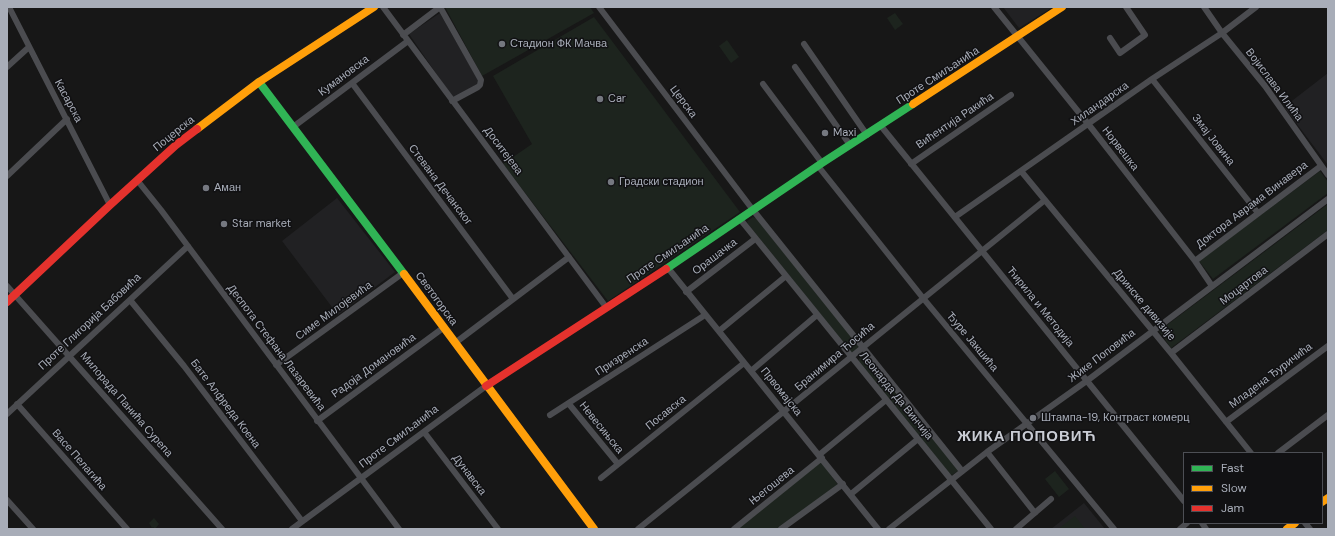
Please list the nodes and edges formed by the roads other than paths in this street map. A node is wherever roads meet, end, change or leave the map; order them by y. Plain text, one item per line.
1 (9, 7) edge
2 (374, 7) edge
3 (383, 7) edge
4 (440, 7) edge
5 (599, 7) edge
6 (994, 7) edge
7 (1062, 7) edge
8 (1126, 7) edge
9 (1204, 7) edge
10 (1256, 7) edge
11 (1222, 33) junction
12 (403, 35) junction
13 (1017, 36) junction
14 (1110, 38) dead end
15 (408, 41) junction
16 (804, 44) dead end
17 (29, 47) junction
18 (795, 66) dead end
19 (7, 67) edge
20 (1152, 79) junction
21 (259, 82) junction
22 (352, 83) junction
23 (763, 84) dead end
24 (1011, 95) dead end
25 (452, 101) junction
26 (66, 119) junction
27 (1088, 124) junction
28 (881, 126) junction
29 (293, 127) junction
30 (867, 135) junction
31 (850, 145) junction
32 (911, 164) junction
33 (820, 165) junction
34 (1321, 166) junction
35 (1021, 171) junction
36 (1328, 175) edge
37 (7, 176) edge
38 (137, 180) junction
39 (1328, 199) edge
40 (1045, 200) junction
41 (110, 205) junction
42 (753, 210) junction
43 (1258, 213) junction
44 (954, 217) junction
45 (740, 219) junction
46 (1328, 234) edge
47 (755, 239) junction
48 (188, 246) junction
49 (982, 251) junction
50 (569, 257) junction
51 (1195, 261) junction
52 (668, 268) junction
53 (403, 273) junction
54 (786, 276) junction
55 (7, 286) edge
56 (1212, 286) junction
57 (686, 292) junction
58 (15, 295) junction
59 (923, 298) junction
60 (513, 299) junction
61 (130, 300) junction
62 (7, 302) edge
63 (606, 308) junction
64 (706, 315) junction
65 (817, 315) junction
66 (443, 328) junction
67 (719, 331) junction
68 (1152, 331) junction
69 (455, 343) junction
70 (1328, 346) edge
71 (863, 347) junction
72 (1171, 353) junction
73 (69, 355) junction
74 (851, 357) junction
75 (744, 363) junction
76 (276, 366) junction
77 (751, 371) junction
78 (1086, 381) junction
79 (486, 386) junction
80 (26, 396) junction
81 (886, 400) junction
82 (17, 404) junction
83 (569, 404) junction
84 (22, 410) junction
85 (9, 412) edge
86 (784, 412) junction
87 (550, 415) dead end
88 (1328, 416) edge
89 (317, 421) junction
90 (1226, 422) junction
91 (1026, 424) junction
92 (424, 432) junction
93 (918, 439) junction
94 (987, 452) junction
95 (1250, 452) edge
96 (1279, 452) edge
97 (821, 456) junction
98 (618, 464) junction
99 (962, 471) junction
100 (600, 478) dead end
101 (361, 479) junction
102 (951, 480) junction
103 (843, 484) junction
104 (851, 494) junction
105 (1051, 499) dead end
106 (7, 500) edge
107 (1183, 500) edge
108 (1035, 513) junction
109 (302, 521) junction
110 (988, 528) edge
111 (33, 529) edge
112 (127, 529) edge
113 (222, 529) edge
114 (292, 529) edge
115 (399, 529) edge
116 (498, 529) edge
117 (594, 529) edge
118 (638, 529) edge
119 (734, 529) edge
120 (781, 529) edge
121 (878, 529) edge
122 (889, 529) edge
123 (1016, 529) edge
124 (1114, 529) edge

1 - 17 street, Касарска
2 - 21 street, Поцерска
3 - 12 street, Доситејева
4 - 12 street
4 - 25 street
5 - 42 street, Церска
6 - 13 street, Норвешка
7 - 13 street, Проте Смиљанића
8 - 14 street
9 - 11 street, Војислава Илића
10 - 11 street, Хиландарска
11 - 20 street, Хиландарска
11 - 34 street, Војислава Илића
12 - 15 street, Доситејева
13 - 27 street, Норвешка
13 - 28 street, Проте Смиљанића
15 - 22 street, Кумановска
15 - 25 street, Доситејева
16 - 30 street
17 - 19 street
17 - 26 street, Касарска
18 - 31 street
20 - 27 street, Хиландарска
20 - 43 street, Змај Јовина
21 - 29 street, Светогорска
21 - 38 street, Поцерска
22 - 29 street, Кумановска
22 - 60 street, Стевана Дечанског
23 - 33 street, Ђуре Јакшића
24 - 32 street, Вићентија Ракића
25 - 50 street, Доситејева
26 - 37 street
26 - 41 street, Касарска
27 - 35 street, Хиландарска
27 - 51 street, Норвешка
28 - 30 street, Проте Смиљанића
28 - 32 street, Ћирила и Методија
29 - 53 street, Светогорска
30 - 31 street, Проте Смиљанића
31 - 33 street, Проте Смиљанића
32 - 44 street, Ћирила и Методија
33 - 42 street, Проте Смиљанића
33 - 59 street, Ђуре Јакшића
34 - 36 street, Војислава Илића
34 - 43 street, Доктора Аврама Винавера
35 - 40 street, Дринске дивизије
35 - 44 street, Хиландарска
38 - 41 street, Поцерска
38 - 48 street, Деспота Стефана Лазаревића
39 - 56 street, Жике Поповића
40 - 49 street, Бранимира Ћосића
40 - 68 street, Дринске дивизије
41 - 58 street, Поцерска
42 - 45 street, Проте Смиљанића
42 - 71 street, Леонарда Да Винчија
43 - 51 street, Доктора Аврама Винавера
44 - 49 street, Ћирила и Методија
45 - 47 street, Леонарда Да Винчија
45 - 52 street, Проте Смиљанића
46 - 72 street, Моцартова
47 - 54 street, Леонарда Да Винчија
47 - 57 street, Орашачка
48 - 61 street, Проте Глигорија Бабовића
48 - 76 street, Деспота Стефана Лазаревића
49 - 59 street, Бранимира Ћосића
49 - 78 street, Ћирила и Методија
50 - 60 street
50 - 63 street, Доситејева
51 - 56 street, Норвешка
52 - 57 street, Првомајска
52 - 63 street, Проте Смиљанића
53 - 66 street, Светогорска
53 - 76 street, Симе Милојевића
54 - 65 street, Леонарда Да Винчија
54 - 67 street
55 - 58 street, Милорада Панића Сурепа
56 - 68 street, Жике Поповића
57 - 64 street, Првомајска
58 - 62 street, Поцерска
58 - 73 street, Милорада Панића Сурепа
59 - 71 street, Бранимира Ћосића
59 - 91 street, Ђуре Јакшића
60 - 69 street
61 - 73 street, Проте Глигорија Бабовића
61 - 109 street, Бате Алфреда Коена
63 - 79 street, Проте Смиљанића
64 - 67 street, Првомајска
64 - 83 street, Призренска
65 - 74 street, Леонарда Да Винчија
65 - 77 street
66 - 69 street, Светогорска
66 - 89 street, Радоја Домановића
67 - 75 street, Првомајска
68 - 72 street, Дринске дивизије
68 - 78 street, Жике Поповића
69 - 79 street, Светогорска
70 - 90 street, Младена Ђуричића
71 - 74 street, Бранимира Ћосића
71 - 99 street, Леонарда Да Винчија
72 - 90 street, Дринске дивизије
73 - 80 street, Проте Глигорија Бабовића
73 - 113 street, Милорада Панића Сурепа
74 - 81 street, Леонарда Да Винчија
74 - 86 street, Бранимира Ћосића
75 - 77 street, Првомајска
75 - 98 street, Посавска
76 - 89 street, Деспота Стефана Лазаревића
77 - 86 street, Првомајска
78 - 91 street, Жике Поповића
78 - 107 street, Ћирила и Методија
79 - 92 street, Проте Смиљанића
79 - 117 street, Светогорска
80 - 82 street, Проте Глигорија Бабовића
80 - 84 street
81 - 93 street, Леонарда Да Винчија
81 - 97 street, Његошева
82 - 84 street, Васе Пелагића
82 - 85 street, Проте Глигорија Бабовића
83 - 87 street, Призренска
83 - 98 street, Невесињска
84 - 85 street
84 - 112 street, Васе Пелагића
86 - 97 street, Првомајска
86 - 118 street, Бранимира Ћосића
88 - 96 street
89 - 101 street, Деспота Стефана Лазаревића
90 - 95 street, Дринске дивизије
91 - 94 street, Жике Поповића
91 - 124 street, Ђуре Јакшића
92 - 101 street, Проте Смиљанића
92 - 116 street, Дунавска
93 - 102 street, Леонарда Да Винчија
93 - 104 street
94 - 99 street, Жике Поповића
94 - 108 street
97 - 103 street, Првомајска
97 - 119 street, Његошева
98 - 100 street, Посавска
99 - 102 street, Жике Поповића
101 - 109 street, Проте Смиљанића
101 - 115 street, Деспота Стефана Лазаревића
102 - 110 street, Леонарда Да Винчија
102 - 122 street, Жике Поповића
103 - 104 street, Првомајска
103 - 120 street
104 - 121 street, Првомајска
105 - 108 street
106 - 111 street
108 - 123 street
109 - 114 street, Проте Смиљанића

